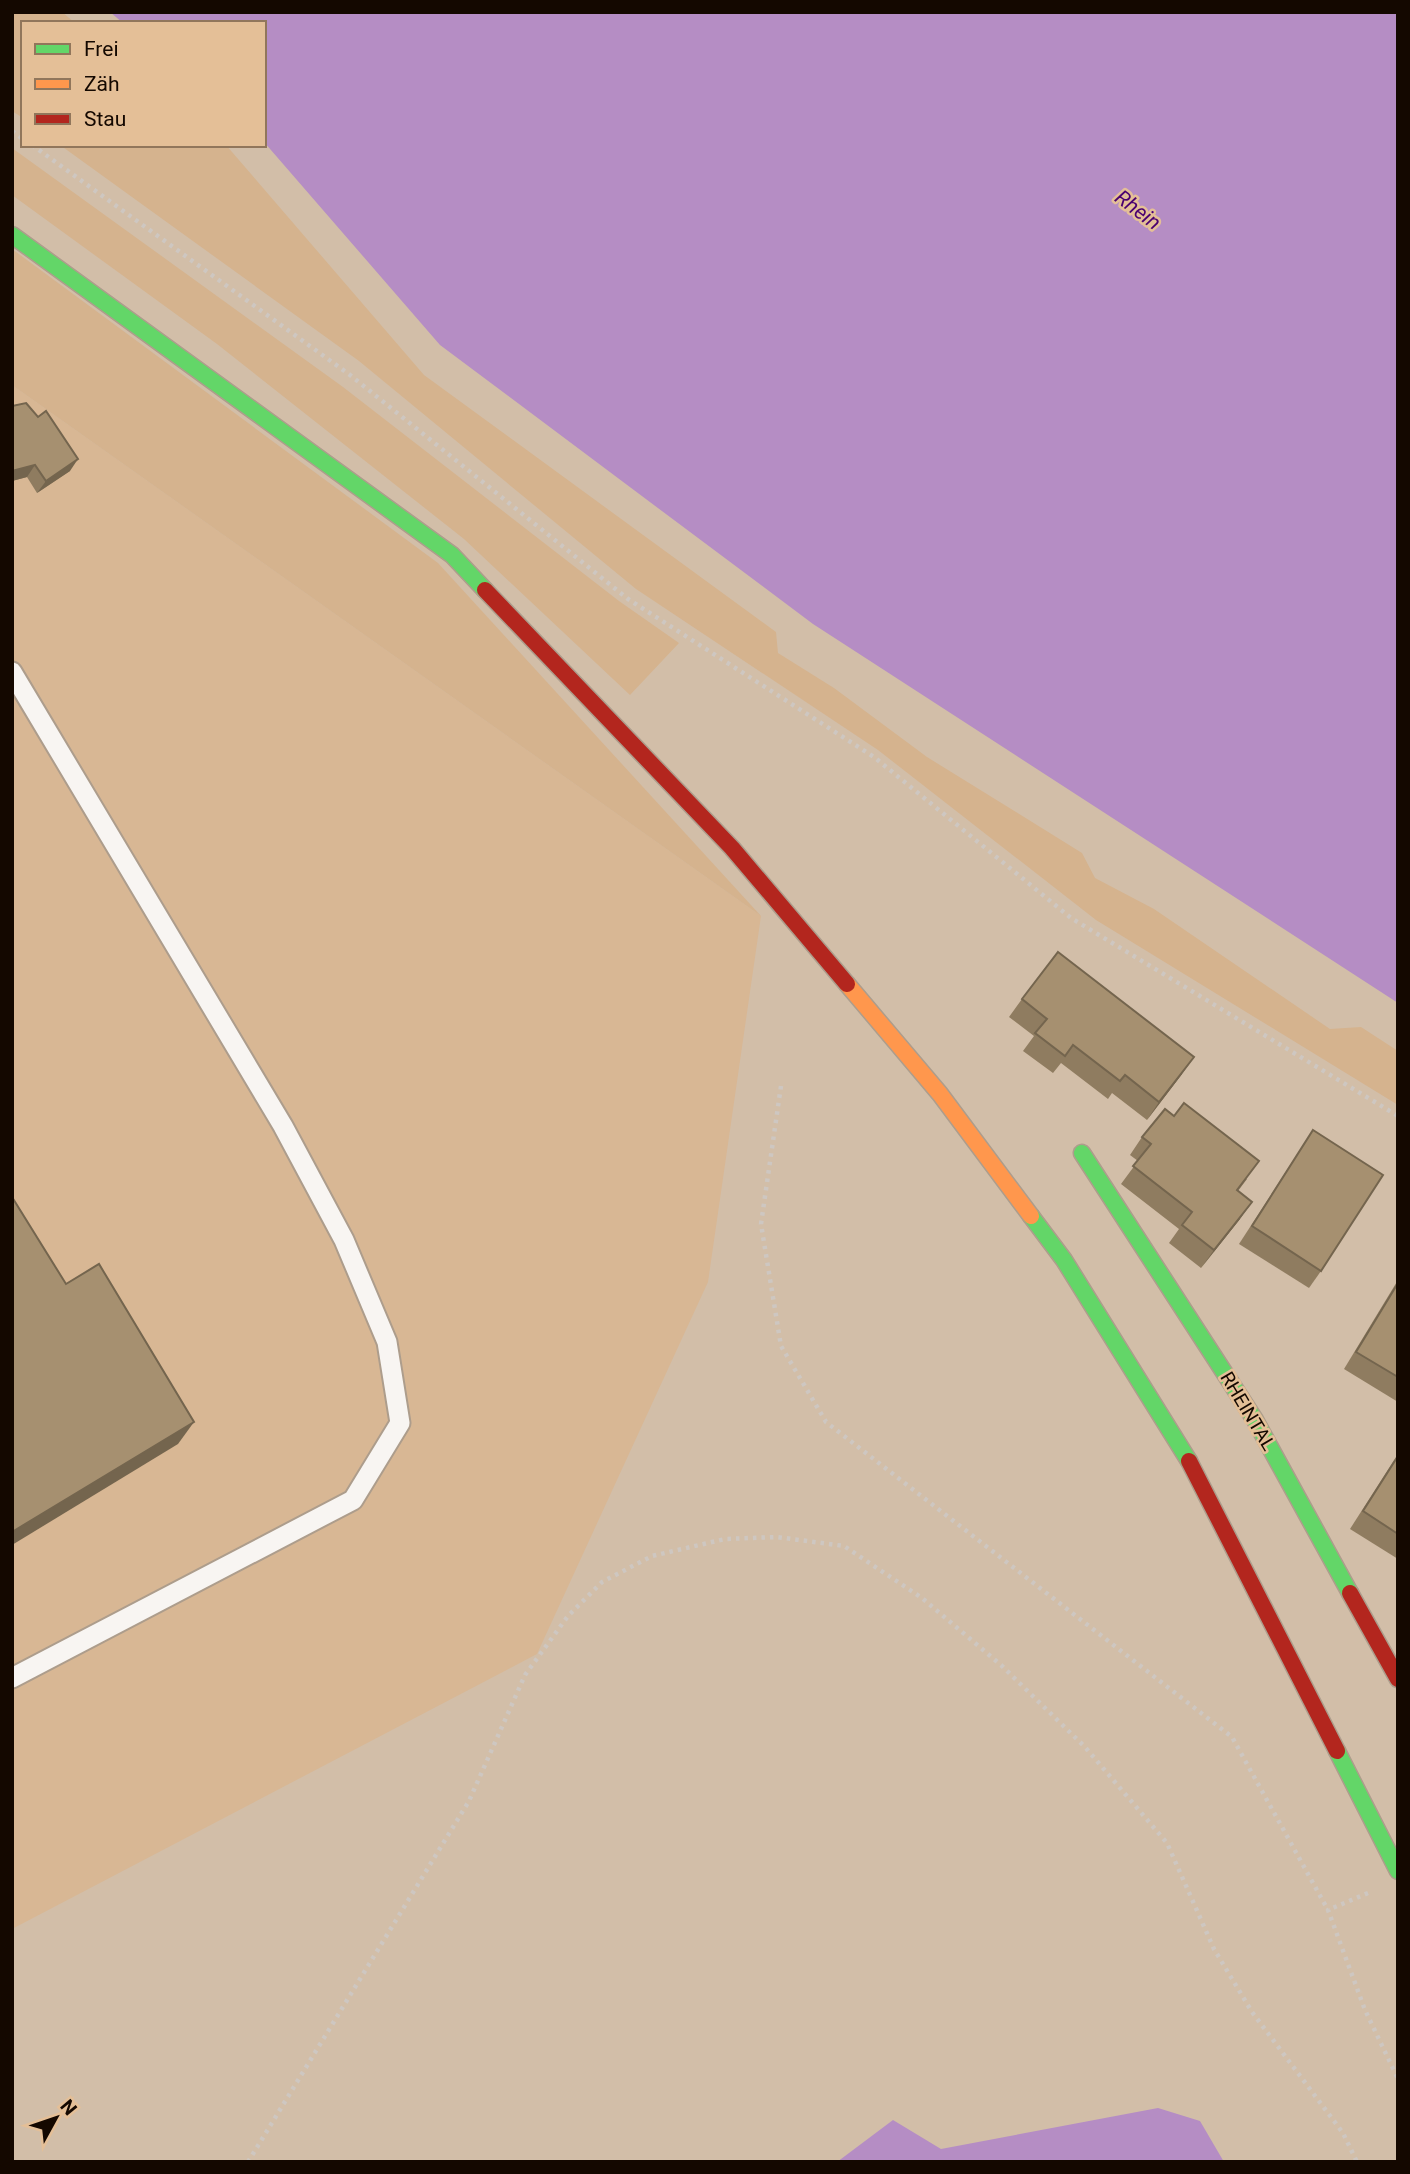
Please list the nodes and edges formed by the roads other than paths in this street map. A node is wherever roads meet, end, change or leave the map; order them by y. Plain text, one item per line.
1 (12, 235) edge
2 (12, 672) edge
3 (1082, 1153) dead end
4 (12, 1678) edge
5 (1398, 1679) edge
6 (1398, 1871) edge

1 - 6 street
2 - 4 lane
3 - 5 street, RHEINTAL

